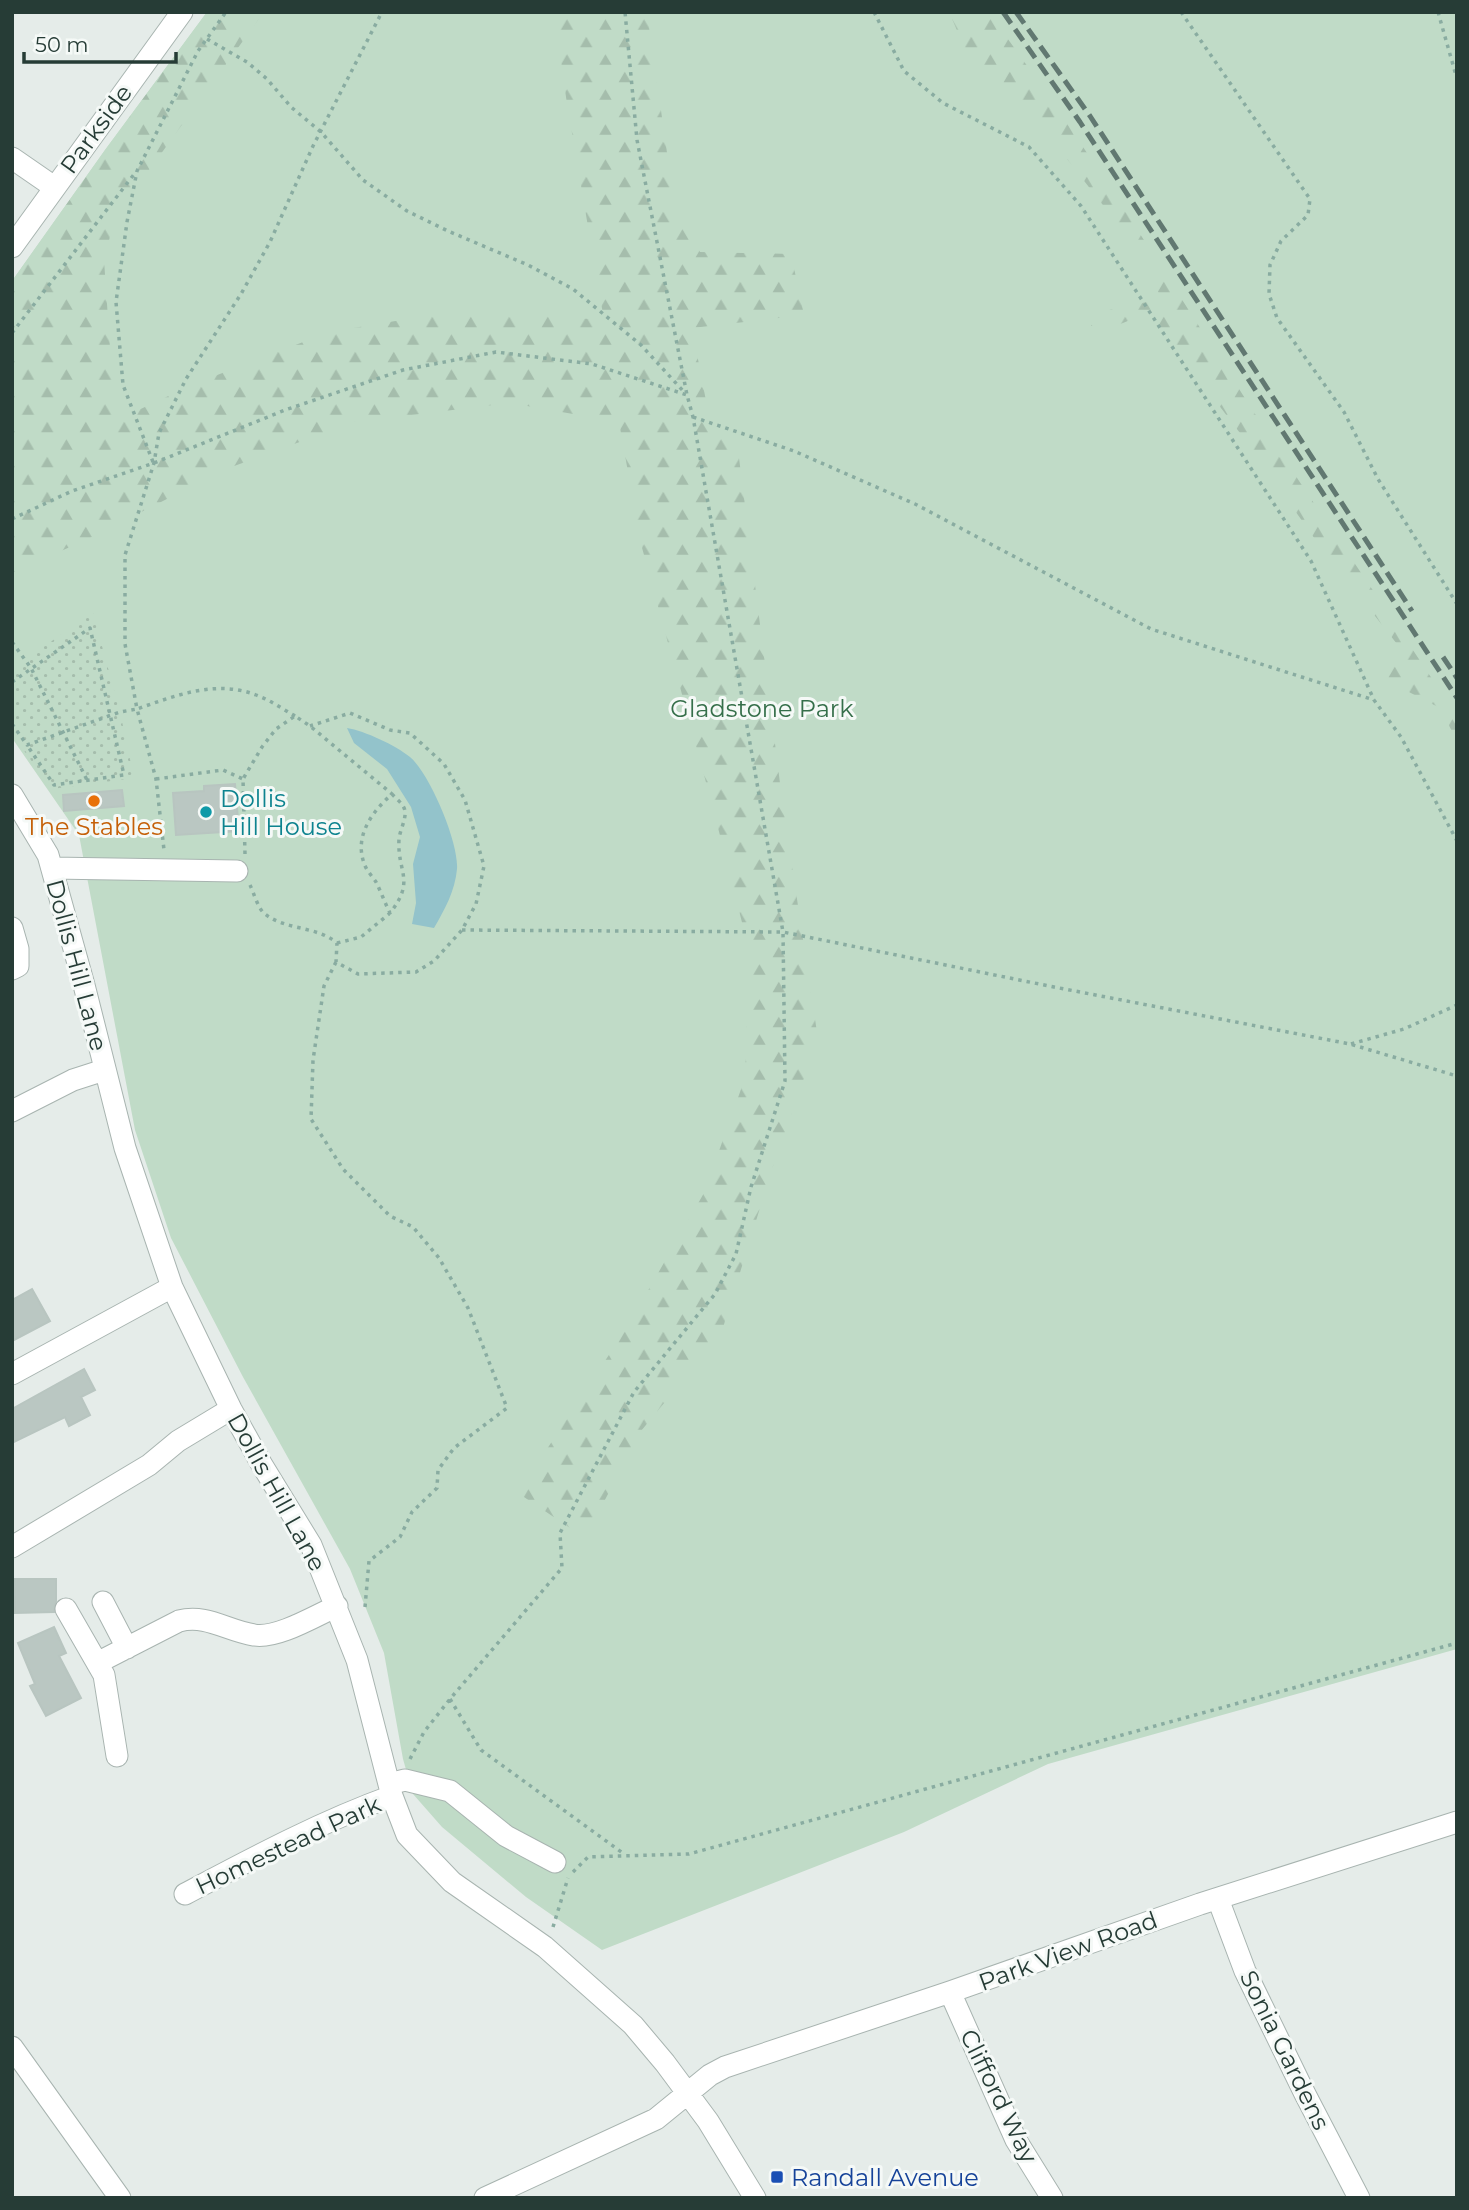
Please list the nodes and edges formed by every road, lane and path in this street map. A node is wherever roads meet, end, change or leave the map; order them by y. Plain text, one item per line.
1 (226, 12) edge
2 (382, 12) edge
3 (625, 12) edge
4 (874, 12) edge
5 (1181, 12) edge
6 (1437, 12) edge
7 (179, 13) edge
8 (207, 39) junction
9 (1457, 79) edge
10 (321, 132) junction
11 (12, 158) edge
12 (136, 171) junction
13 (54, 187) junction
14 (12, 247) edge
15 (12, 333) edge
16 (687, 395) junction
17 (693, 417) junction
18 (154, 463) junction
19 (12, 519) edge
20 (1457, 604) edge
21 (12, 642) edge
22 (31, 668) junction
23 (12, 682) edge
24 (1374, 700) junction
25 (137, 709) junction
26 (111, 716) junction
27 (295, 716) junction
28 (12, 724) edge
29 (310, 726) junction
30 (63, 734) junction
31 (27, 745) junction
32 (156, 779) junction
33 (243, 779) junction
34 (87, 780) junction
35 (392, 794) junction
36 (12, 795) edge
37 (1457, 841) edge
38 (52, 868) junction
39 (166, 870) junction
40 (237, 871) junction
41 (390, 913) junction
42 (12, 928) edge
43 (462, 930) junction
44 (783, 932) junction
45 (338, 943) junction
46 (336, 962) junction
47 (15, 967) edge
48 (1457, 1005) edge
49 (1350, 1044) junction
50 (104, 1070) junction
51 (1457, 1076) edge
52 (12, 1111) edge
53 (172, 1287) junction
54 (12, 1374) edge
55 (231, 1409) junction
56 (12, 1547) edge
57 (103, 1602) dead end
58 (337, 1606) junction
59 (365, 1606) dead end
60 (66, 1609) dead end
61 (1457, 1643) edge
62 (127, 1648) junction
63 (97, 1663) junction
64 (450, 1699) junction
65 (117, 1756) dead end
66 (414, 1782) junction
67 (390, 1790) junction
68 (1457, 1822) edge
69 (625, 1856) junction
70 (555, 1862) dead end
71 (186, 1894) dead end
72 (1218, 1899) junction
73 (545, 1947) junction
74 (950, 1992) junction
75 (12, 2047) edge
76 (687, 2095) junction
77 (120, 2198) edge
78 (485, 2198) edge
79 (755, 2198) edge
80 (1052, 2198) edge
81 (1359, 2198) edge

1 - 8 path
2 - 10 path
3 - 16 path
4 - 24 path
5 - 20 path
6 - 9 path
7 - 13 street, Parkside
8 - 10 path
8 - 12 path
10 - 16 path
10 - 18 path
11 - 13 street
12 - 15 path
12 - 18 path
13 - 14 street, Parkside
16 - 17 path
16 - 18 path
17 - 24 path
17 - 44 path
18 - 19 path
18 - 25 path
21 - 22 path
22 - 23 path
22 - 26 path
22 - 30 path
24 - 37 path
25 - 26 path
25 - 27 path
25 - 32 path
26 - 30 path
26 - 34 path
27 - 29 path
27 - 33 path
28 - 31 path
29 - 35 path
29 - 43 path
30 - 31 path
30 - 34 path
31 - 34 path
32 - 33 path
32 - 39 path
33 - 40 path
35 - 41 path
35 - 41 path
36 - 38 street, Dollis Hill Lane
38 - 39 street
38 - 50 street, Dollis Hill Lane
39 - 40 street
40 - 45 path
41 - 45 path
42 - 47 street
43 - 44 path
43 - 46 path
44 - 49 path
44 - 64 path
45 - 46 path
46 - 59 path
48 - 49 path
49 - 51 path
50 - 52 street
50 - 53 street, Dollis Hill Lane
53 - 54 street
53 - 55 street, Dollis Hill Lane
55 - 56 street
55 - 58 street, Dollis Hill Lane
57 - 62 street
58 - 62 street
58 - 67 street, Dollis Hill Lane
60 - 63 street
61 - 69 path
62 - 63 street
63 - 65 street
64 - 66 path
64 - 69 path
66 - 67 street, Homestead Park
66 - 70 street, Homestead Park
67 - 71 street, Homestead Park
67 - 73 street, Dollis Hill Lane
68 - 72 street, Park View Road
69 - 73 path
72 - 74 street, Park View Road
72 - 81 street, Sonia Gardens
73 - 76 street, Dollis Hill Lane
74 - 76 street, Park View Road
74 - 80 street, Clifford Way
75 - 77 street
76 - 78 street
76 - 79 street, Dollis Hill Lane

